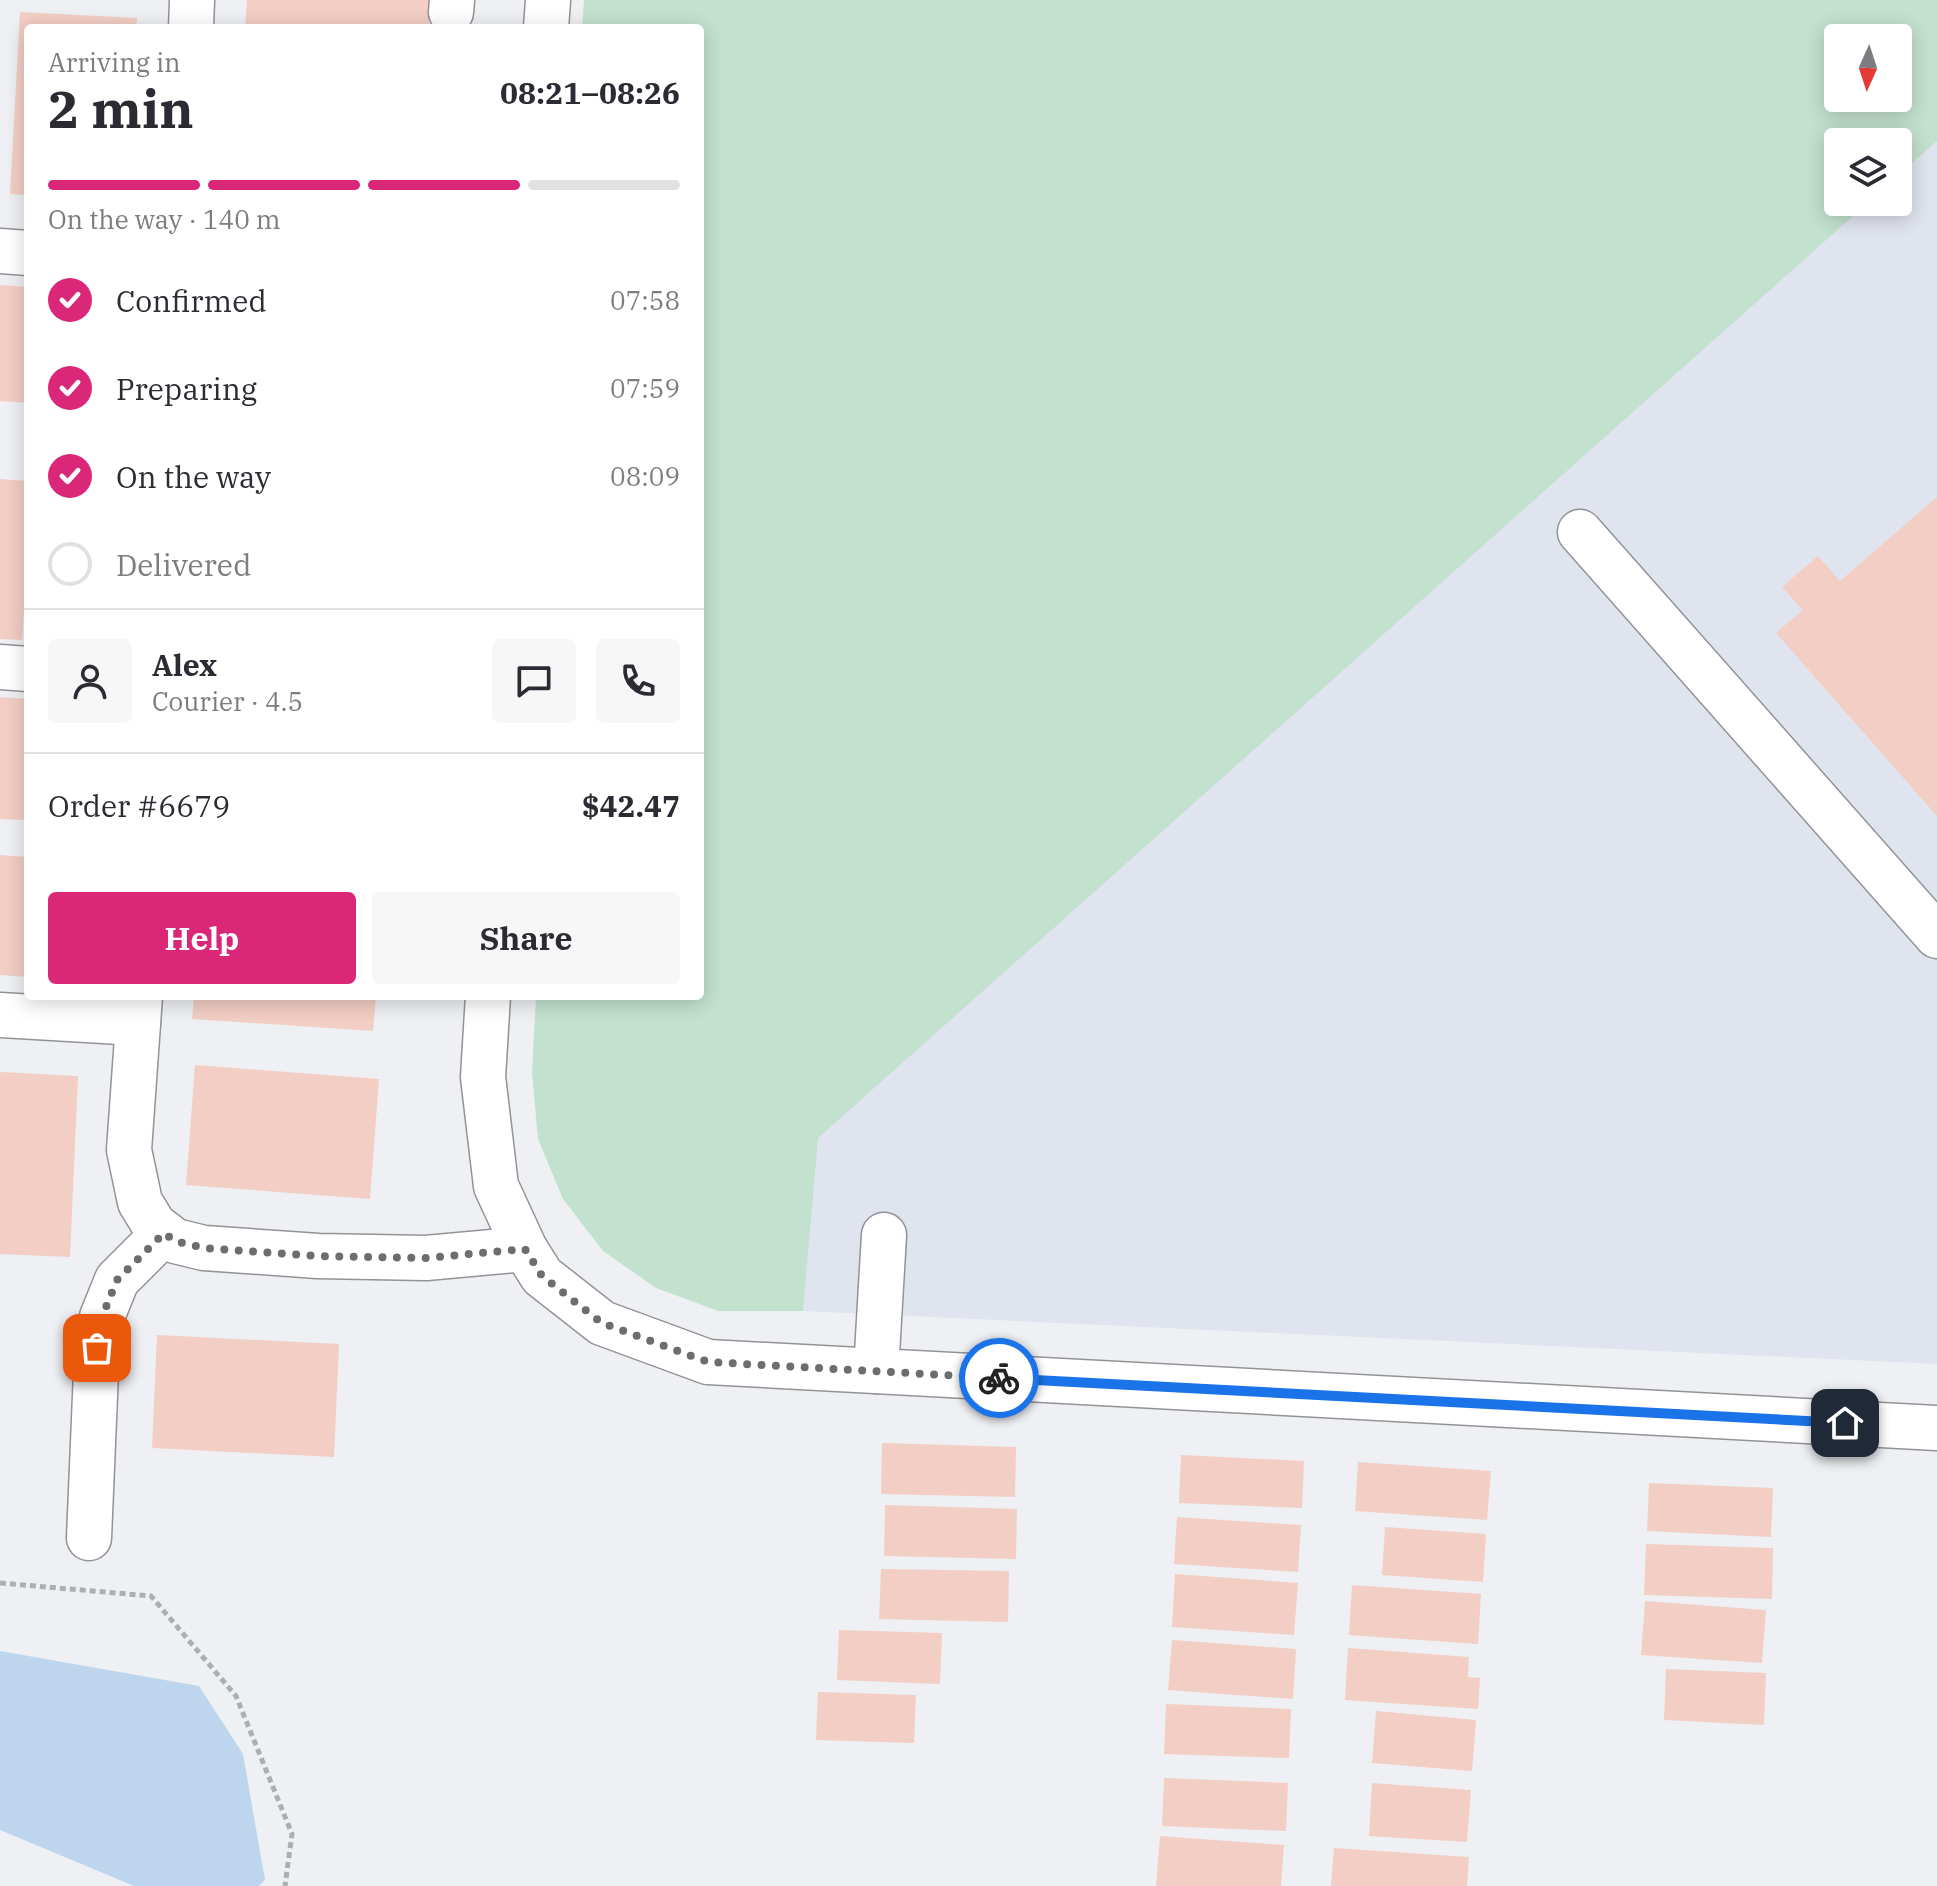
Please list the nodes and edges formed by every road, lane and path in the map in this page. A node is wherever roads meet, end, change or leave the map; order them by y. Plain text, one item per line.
1 (192, 0) edge
2 (548, 0) edge
3 (191, 24) edge
4 (546, 24) edge
5 (0, 251) edge
6 (24, 253) edge
7 (1580, 532) dead end
8 (0, 667) edge
9 (24, 669) edge
10 (1937, 936) edge
11 (488, 1000) edge
12 (139, 1010) edge
13 (0, 1015) edge
14 (164, 1233) junction
15 (884, 1235) dead end
16 (525, 1249) junction
17 (876, 1371) junction
18 (1937, 1428) edge
19 (89, 1538) dead end
20 (0, 1583) edge
21 (285, 1886) edge

1 - 3 street
2 - 4 street
5 - 6 street
7 - 10 street
8 - 9 street
11 - 16 street
12 - 13 street
12 - 14 street
14 - 16 street
14 - 19 street
15 - 17 street
16 - 17 street
17 - 18 street
20 - 21 path

